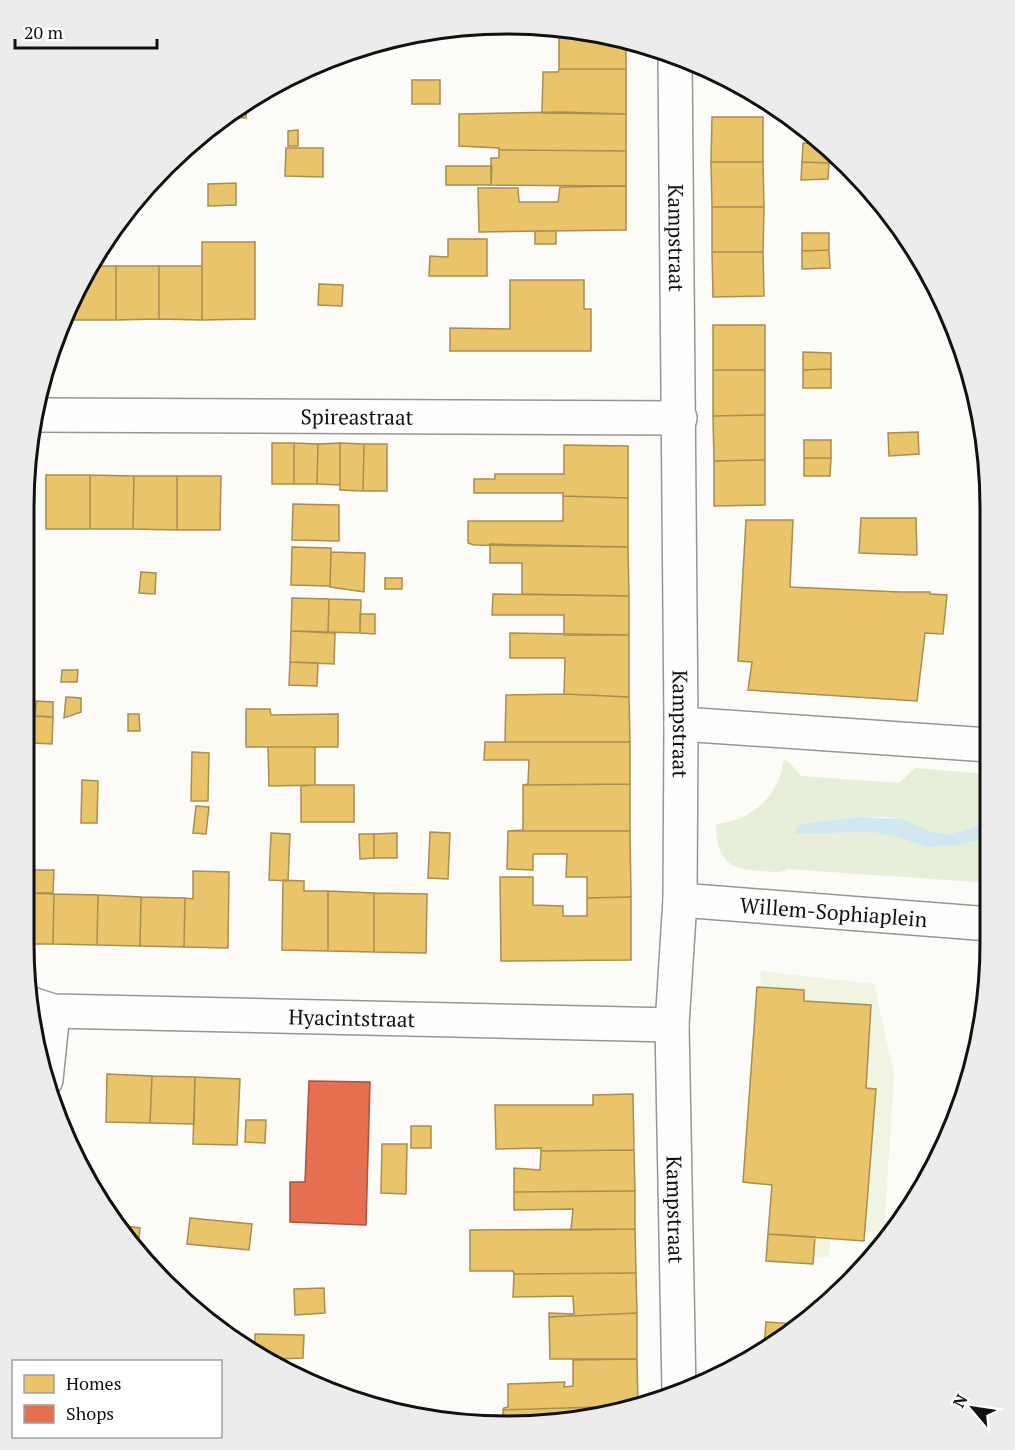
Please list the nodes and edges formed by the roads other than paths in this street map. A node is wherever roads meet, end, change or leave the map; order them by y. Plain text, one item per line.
1 (675, 66) edge
2 (44, 415) edge
3 (680, 418) junction
4 (681, 724) junction
5 (980, 745) edge
6 (680, 900) junction
7 (980, 923) edge
8 (43, 1007) edge
9 (672, 1024) junction
10 (44, 1036) edge
11 (679, 1383) edge

1 - 3 street, Kampstraat
2 - 3 street, Spireastraat
3 - 4 street, Kampstraat
4 - 5 street
4 - 6 street, Kampstraat
6 - 7 street, Willem-Sophiaplein
6 - 9 street, Kampstraat
8 - 9 street, Hyacintstraat
8 - 10 street
9 - 11 street, Kampstraat

